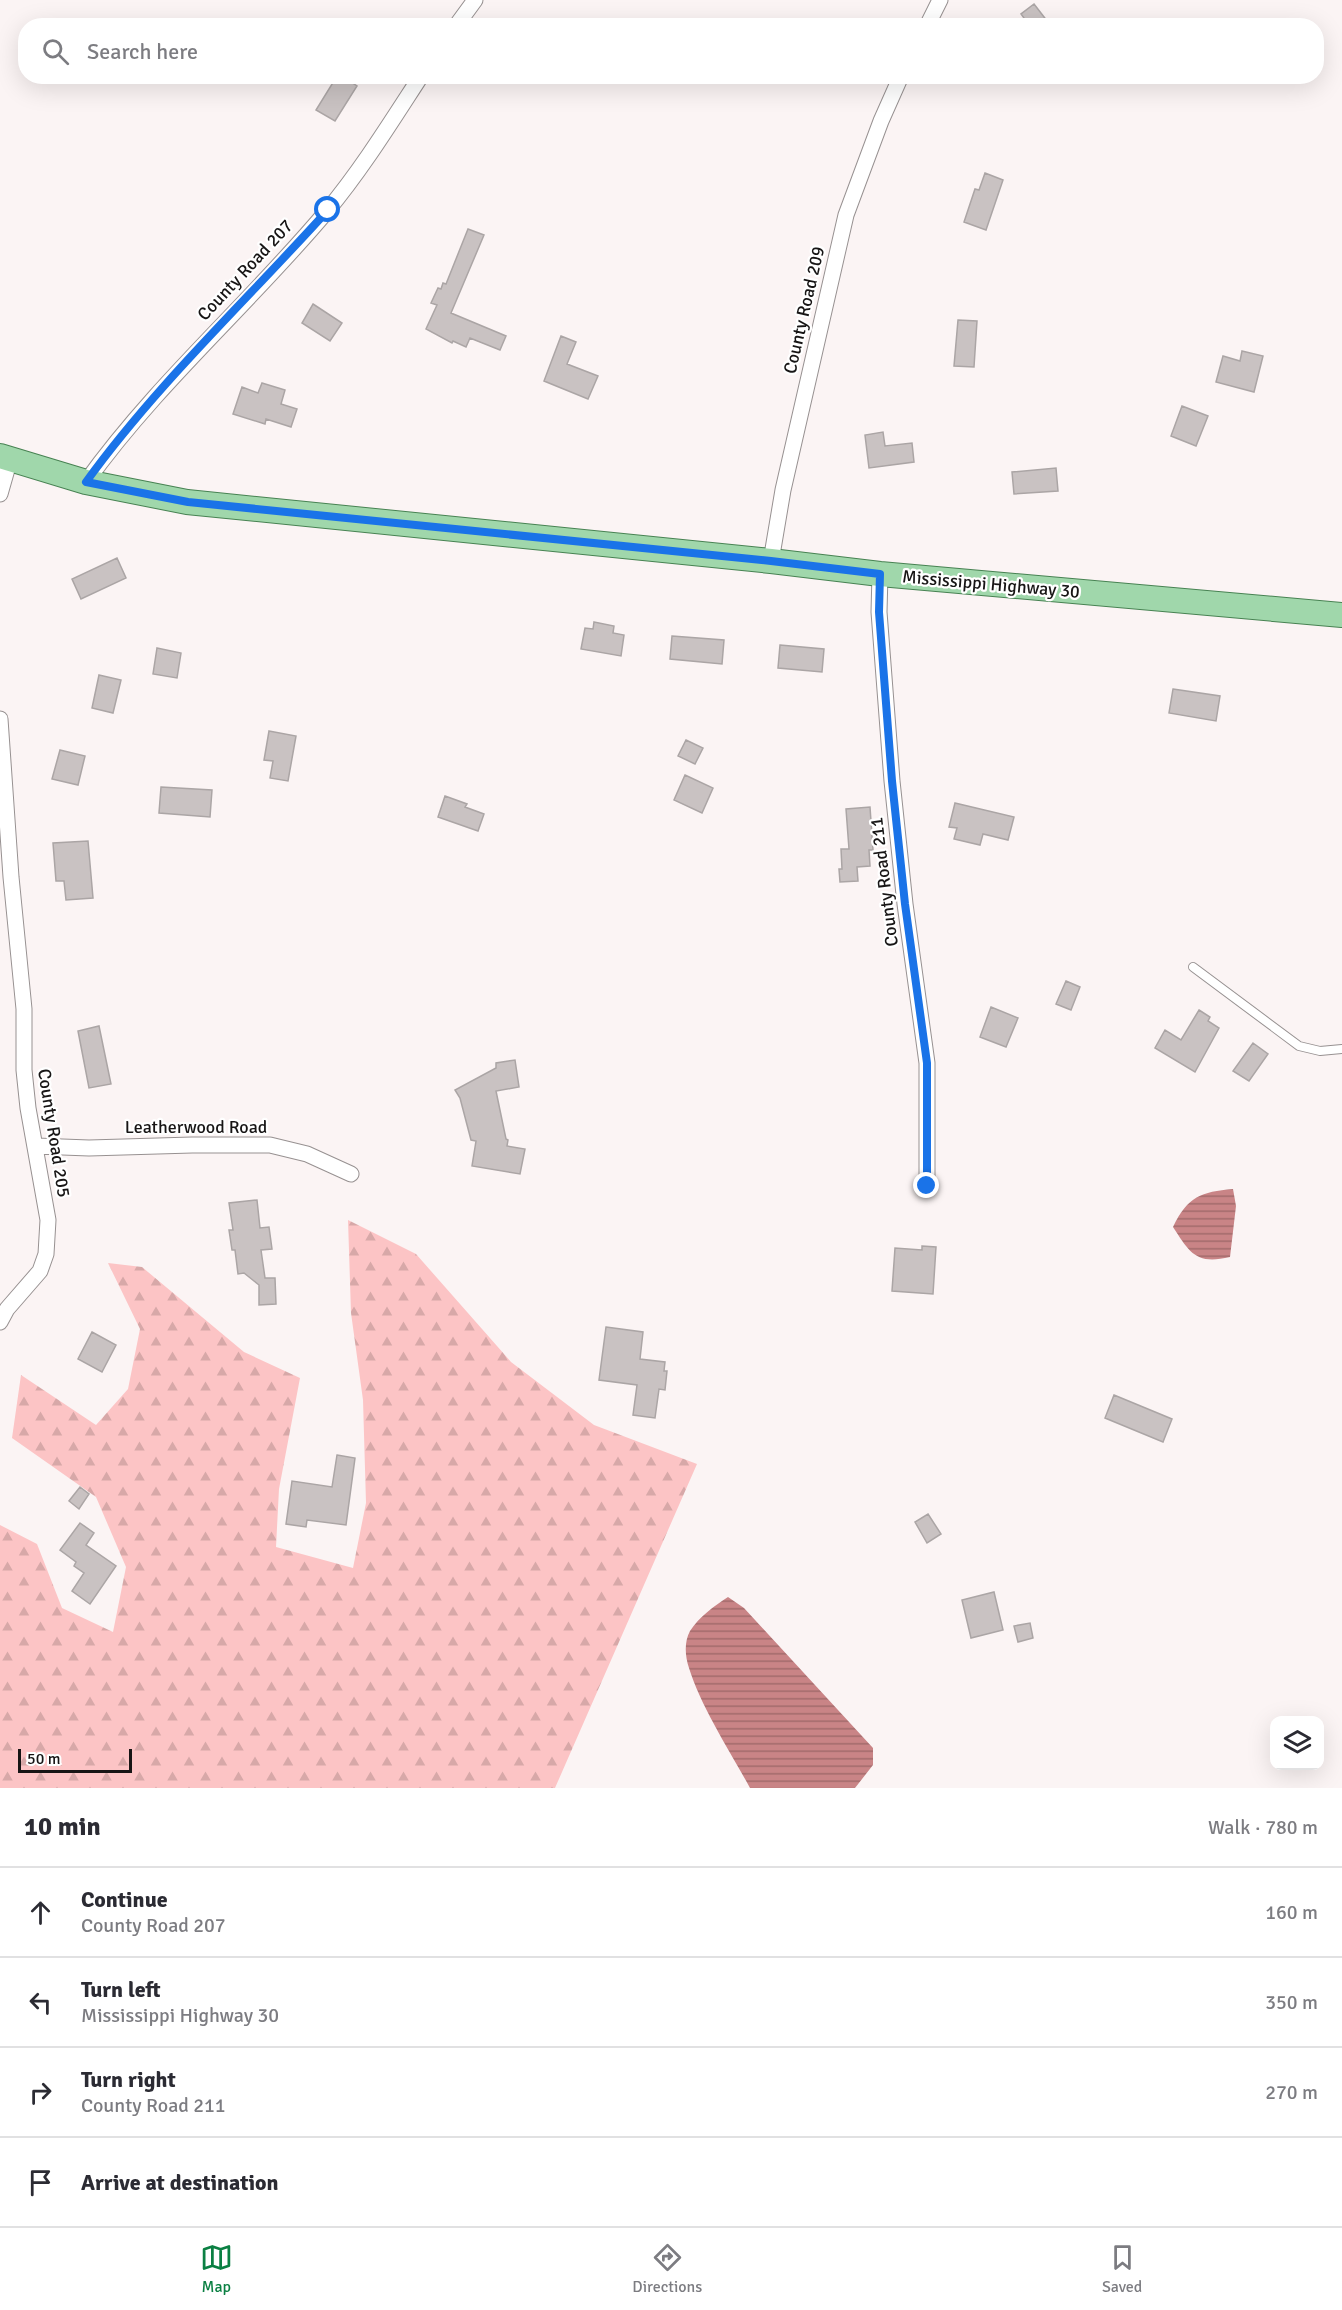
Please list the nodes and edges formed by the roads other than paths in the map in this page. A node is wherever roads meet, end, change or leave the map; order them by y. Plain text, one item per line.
1 (475, 0) edge
2 (940, 0) edge
3 (462, 18) edge
4 (931, 18) edge
5 (416, 84) edge
6 (897, 84) edge
7 (5, 458) edge
8 (86, 482) junction
9 (0, 494) edge
10 (771, 561) junction
11 (880, 574) junction
12 (1342, 615) edge
13 (0, 719) edge
14 (3, 801) edge
15 (5, 880) edge
16 (1192, 967) dead end
17 (1342, 1049) edge
18 (36, 1146) junction
19 (351, 1174) dead end
20 (927, 1186) dead end
21 (0, 1322) edge

1 - 3 street
2 - 4 street
5 - 8 street, County Road 207
6 - 10 street, County Road 209
7 - 8 main road, Mississippi Highway 30
7 - 9 street
8 - 10 main road, Mississippi Highway 30
10 - 11 main road, Mississippi Highway 30
11 - 12 main road, Mississippi Highway 30
11 - 20 street, County Road 211
13 - 14 street, County Road 205
14 - 15 street, County Road 205
15 - 18 street, County Road 205
16 - 17 lane
18 - 19 street, Leatherwood Road
18 - 21 street, County Road 205

